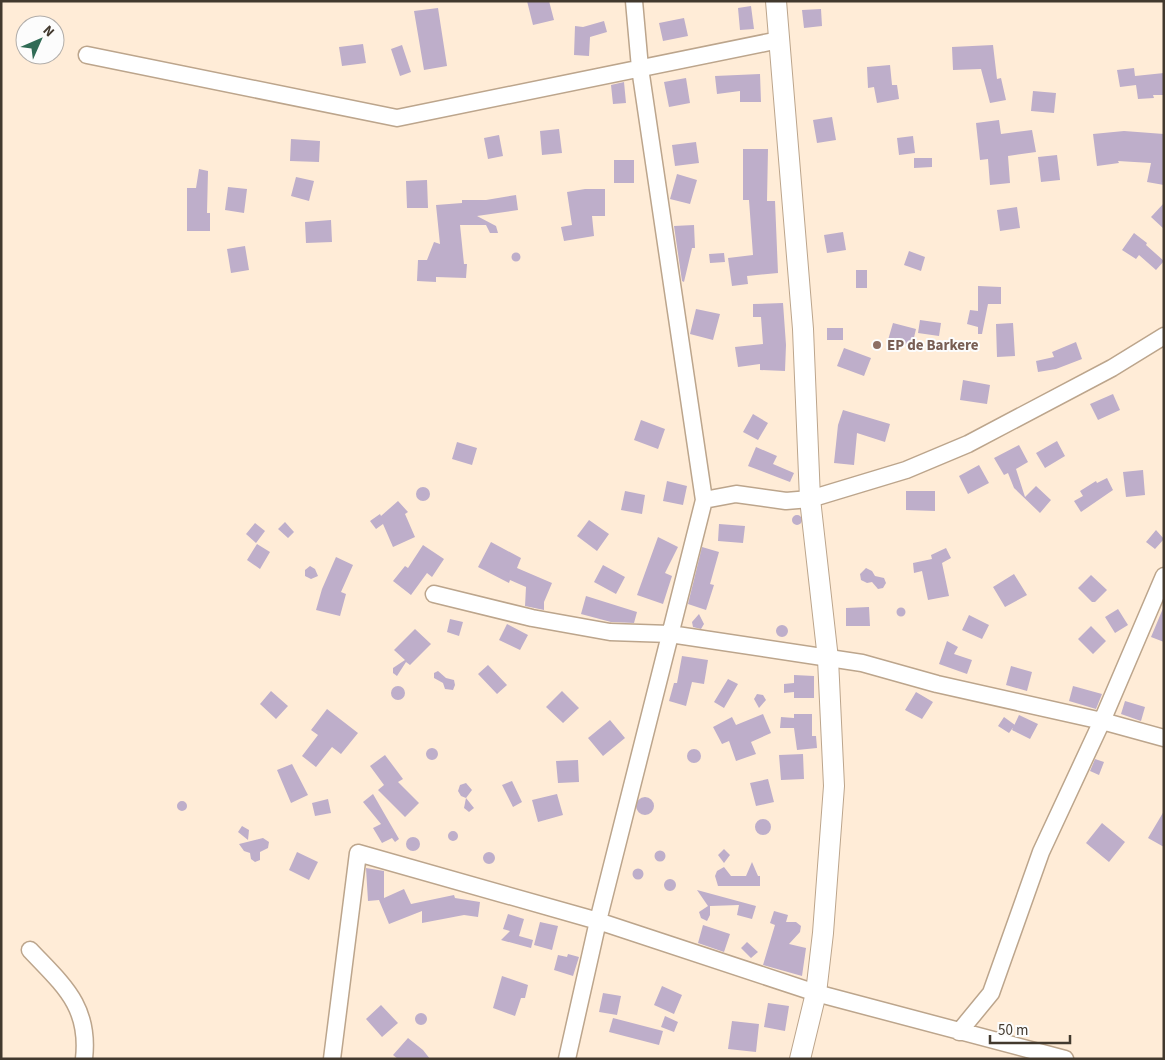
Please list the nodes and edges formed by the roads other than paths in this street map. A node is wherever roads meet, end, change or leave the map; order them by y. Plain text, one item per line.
1 (634, 1) edge
2 (776, 1) edge
3 (779, 40) junction
4 (87, 55) dead end
5 (640, 68) junction
6 (1164, 336) edge
7 (810, 499) junction
8 (704, 500) junction
9 (1164, 576) edge
10 (434, 594) dead end
11 (670, 634) junction
12 (828, 659) junction
13 (1102, 721) junction
14 (1164, 738) edge
15 (598, 921) junction
16 (30, 950) dead end
17 (816, 993) junction
18 (959, 1032) junction
19 (84, 1059) edge
20 (332, 1059) edge
21 (567, 1059) edge
22 (800, 1059) edge
23 (1065, 1059) edge

1 - 5 street
2 - 3 main road
3 - 5 street
3 - 7 main road
4 - 5 street
5 - 8 street
6 - 7 street
7 - 8 street
7 - 12 main road
8 - 11 street
9 - 13 street
10 - 11 street
11 - 12 street
11 - 15 street
12 - 13 street
12 - 17 main road
13 - 14 street
13 - 18 street
15 - 17 street
15 - 20 street
15 - 21 street
16 - 19 street
17 - 18 street
17 - 22 main road
18 - 23 street

